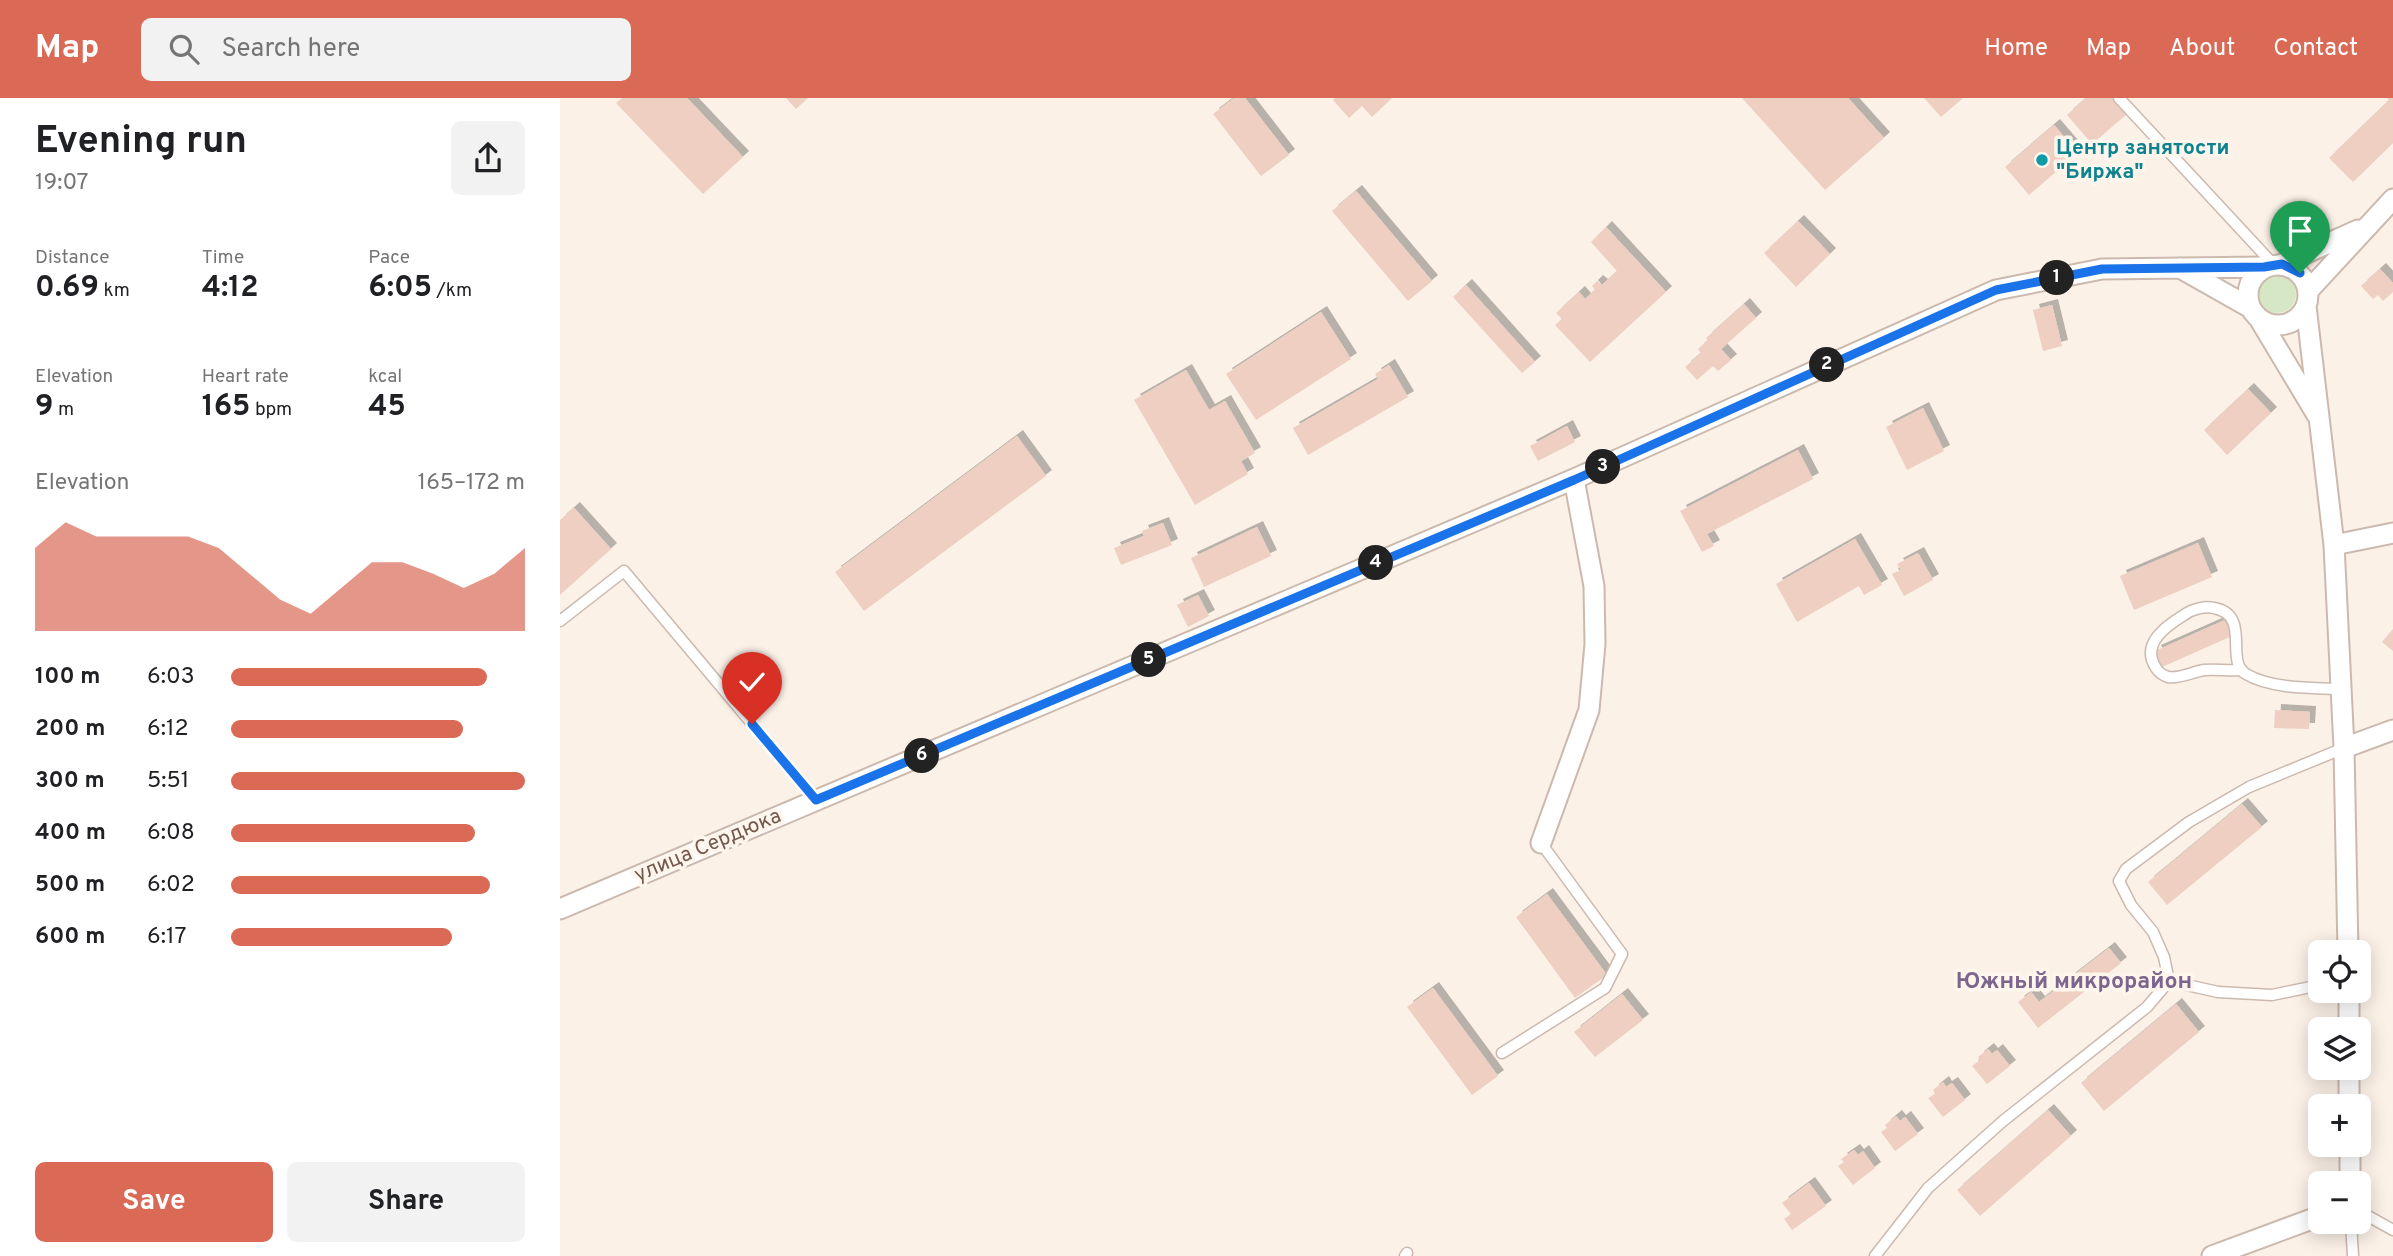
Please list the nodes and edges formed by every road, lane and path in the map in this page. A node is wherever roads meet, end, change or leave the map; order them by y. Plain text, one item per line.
1 (2119, 98) edge
2 (2393, 199) edge
3 (2367, 226) junction
4 (2273, 265) junction
5 (2179, 268) junction
6 (2307, 298) junction
7 (2255, 313) junction
8 (2320, 421) junction
9 (1574, 480) junction
10 (2393, 533) edge
11 (2334, 545) junction
12 (560, 621) edge
13 (2242, 670) junction
14 (2340, 689) junction
15 (2393, 730) edge
16 (2344, 748) junction
17 (816, 800) junction
18 (1541, 843) joint
19 (560, 909) edge
20 (2348, 940) edge
21 (2169, 981) junction
22 (2308, 988) edge
23 (1502, 1053) dead end
24 (2371, 1218) edge
25 (2308, 1220) edge
26 (2393, 1230) edge
27 (2352, 1234) edge
28 (1875, 1256) edge
29 (2212, 1256) edge
30 (2353, 1256) edge

1 - 4 lane
2 - 3 street
3 - 4 street
3 - 6 street
4 - 5 street, улица Сердюка
4 - 6 street
4 - 7 street
5 - 7 street
5 - 9 street, улица Сердюка
6 - 7 street
6 - 8 street
7 - 8 street
8 - 11 street
9 - 17 street, улица Сердюка
9 - 18 street
10 - 11 street
11 - 14 street
12 - 17 lane
13 - 13 lane
13 - 14 lane
14 - 16 street
15 - 16 street
16 - 20 street
16 - 21 lane
17 - 19 street, улица Сердюка
18 - 23 lane
21 - 22 lane
21 - 28 lane
24 - 26 lane
25 - 29 street
27 - 30 lane

